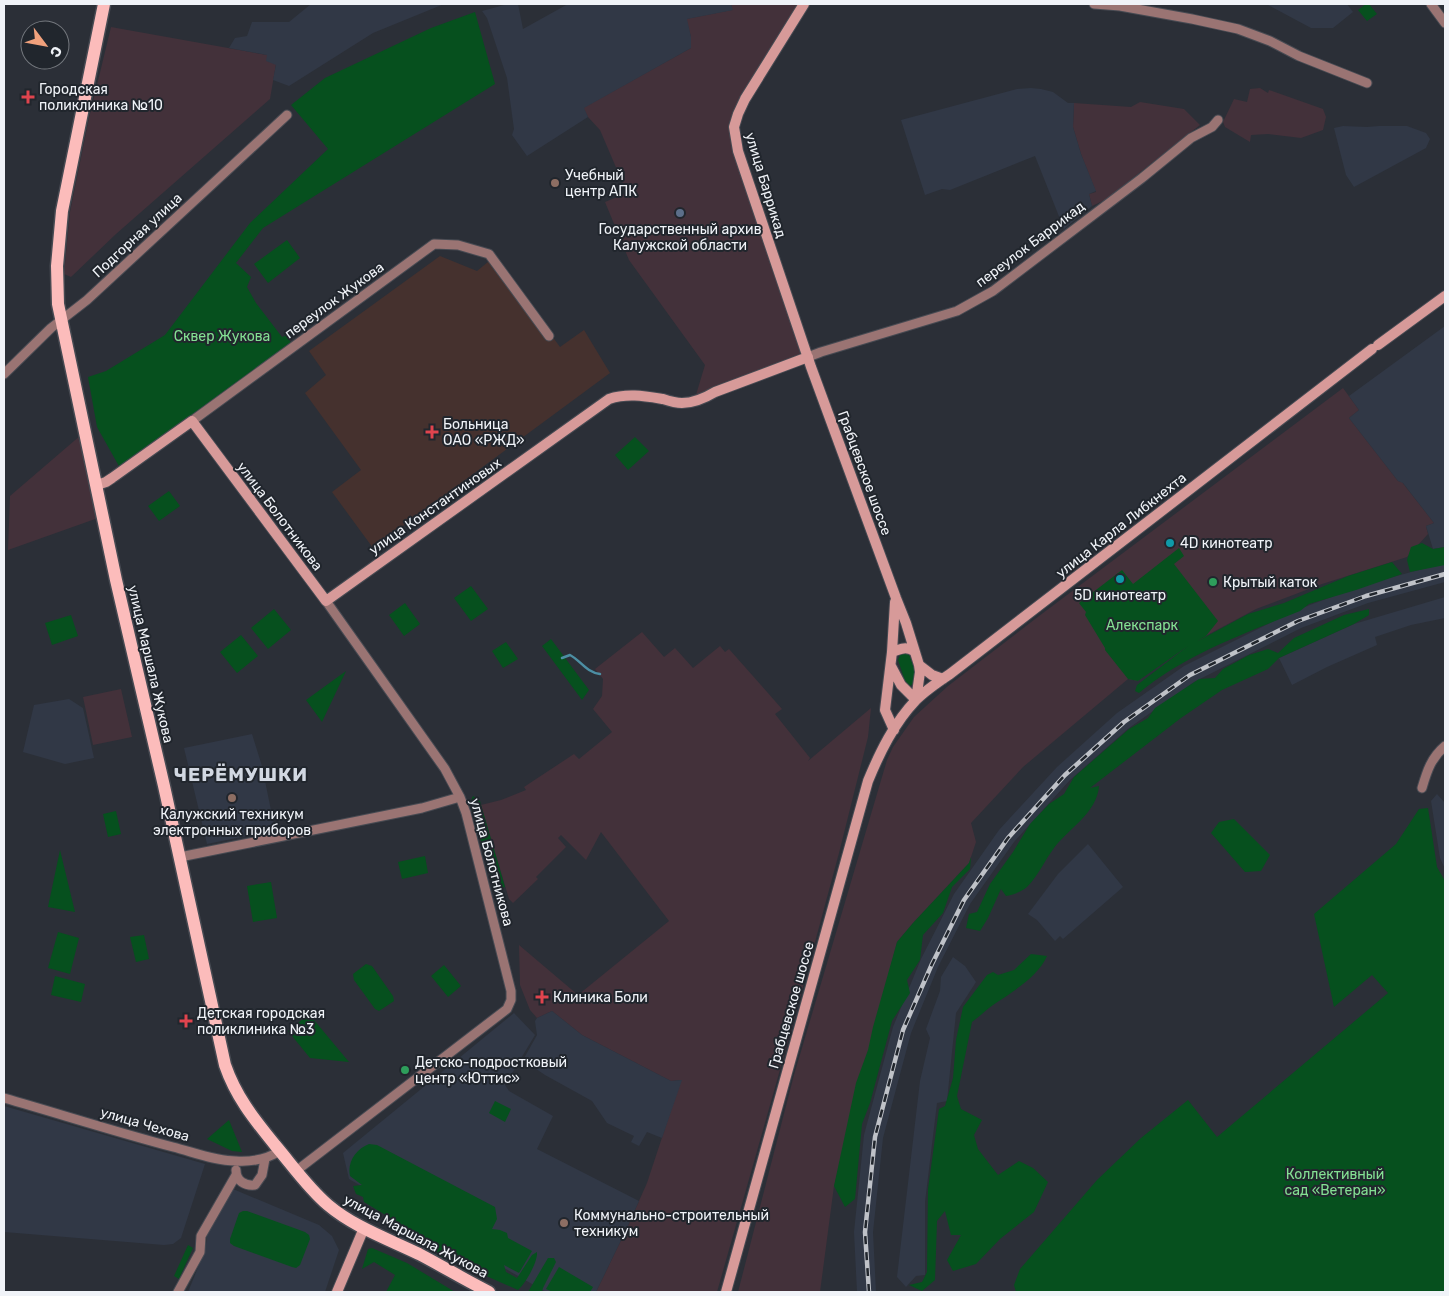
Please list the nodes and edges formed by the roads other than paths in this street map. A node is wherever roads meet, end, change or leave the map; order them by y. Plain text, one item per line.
1 (104, 4) edge
2 (804, 4) edge
3 (1094, 4) edge
4 (1431, 4) edge
5 (1445, 23) edge
6 (1367, 83) dead end
7 (287, 115) dead end
8 (1218, 120) dead end
9 (1445, 296) edge
10 (62, 319) junction
11 (549, 336) dead end
12 (808, 357) junction
13 (4, 374) edge
14 (192, 421) junction
15 (97, 485) junction
16 (896, 598) junction
17 (326, 602) junction
18 (914, 651) junction
19 (892, 652) junction
20 (919, 665) junction
21 (891, 666) junction
22 (943, 679) junction
23 (916, 700) junction
24 (894, 730) junction
25 (1445, 746) edge
26 (1422, 788) dead end
27 (460, 797) junction
28 (180, 857) junction
29 (4, 1098) edge
30 (280, 1151) junction
31 (265, 1158) junction
32 (236, 1161) junction
33 (296, 1171) junction
34 (236, 1175) junction
35 (364, 1228) junction
36 (473, 1288) edge
37 (178, 1292) edge
38 (337, 1292) edge
39 (489, 1292) edge
40 (726, 1292) edge

1 - 10 main road, улица Маршала Жукова
2 - 12 street, улица Баррикад
3 - 6 street
4 - 5 street
7 - 10 street, Подгорная улица
8 - 12 street, переулок Баррикад
9 - 22 street, улица Карла Либкнехта
10 - 13 street, Подгорная улица
10 - 15 main road, улица Маршала Жукова
11 - 14 street, переулок Жукова
12 - 16 street, Грабцевское шоссе
12 - 17 street, улица Константиновых
14 - 15 street, переулок Жукова
14 - 17 street, улица Болотникова
15 - 28 main road, улица Маршала Жукова
16 - 18 street, Грабцевское шоссе
16 - 19 street, Грабцевское шоссе
17 - 27 street, улица Болотникова
18 - 19 street
18 - 20 street, Грабцевское шоссе
19 - 21 street, Грабцевское шоссе
20 - 22 street
20 - 23 street
21 - 23 street
21 - 24 street, Грабцевское шоссе
22 - 23 street, улица Карла Либкнехта
23 - 24 street, улица Карла Либкнехта
24 - 40 street, Грабцевское шоссе
25 - 26 street
27 - 28 street
27 - 33 street, улица Болотникова
28 - 30 main road, улица Маршала Жукова
29 - 32 street, улица Чехова
30 - 31 street, улица Чехова
30 - 33 main road, улица Маршала Жукова
31 - 32 street, улица Чехова
31 - 34 street
32 - 34 street
33 - 35 main road, улица Маршала Жукова
34 - 37 street
35 - 36 main road, улица Маршала Жукова
35 - 38 street
36 - 39 main road, улица Маршала Жукова

